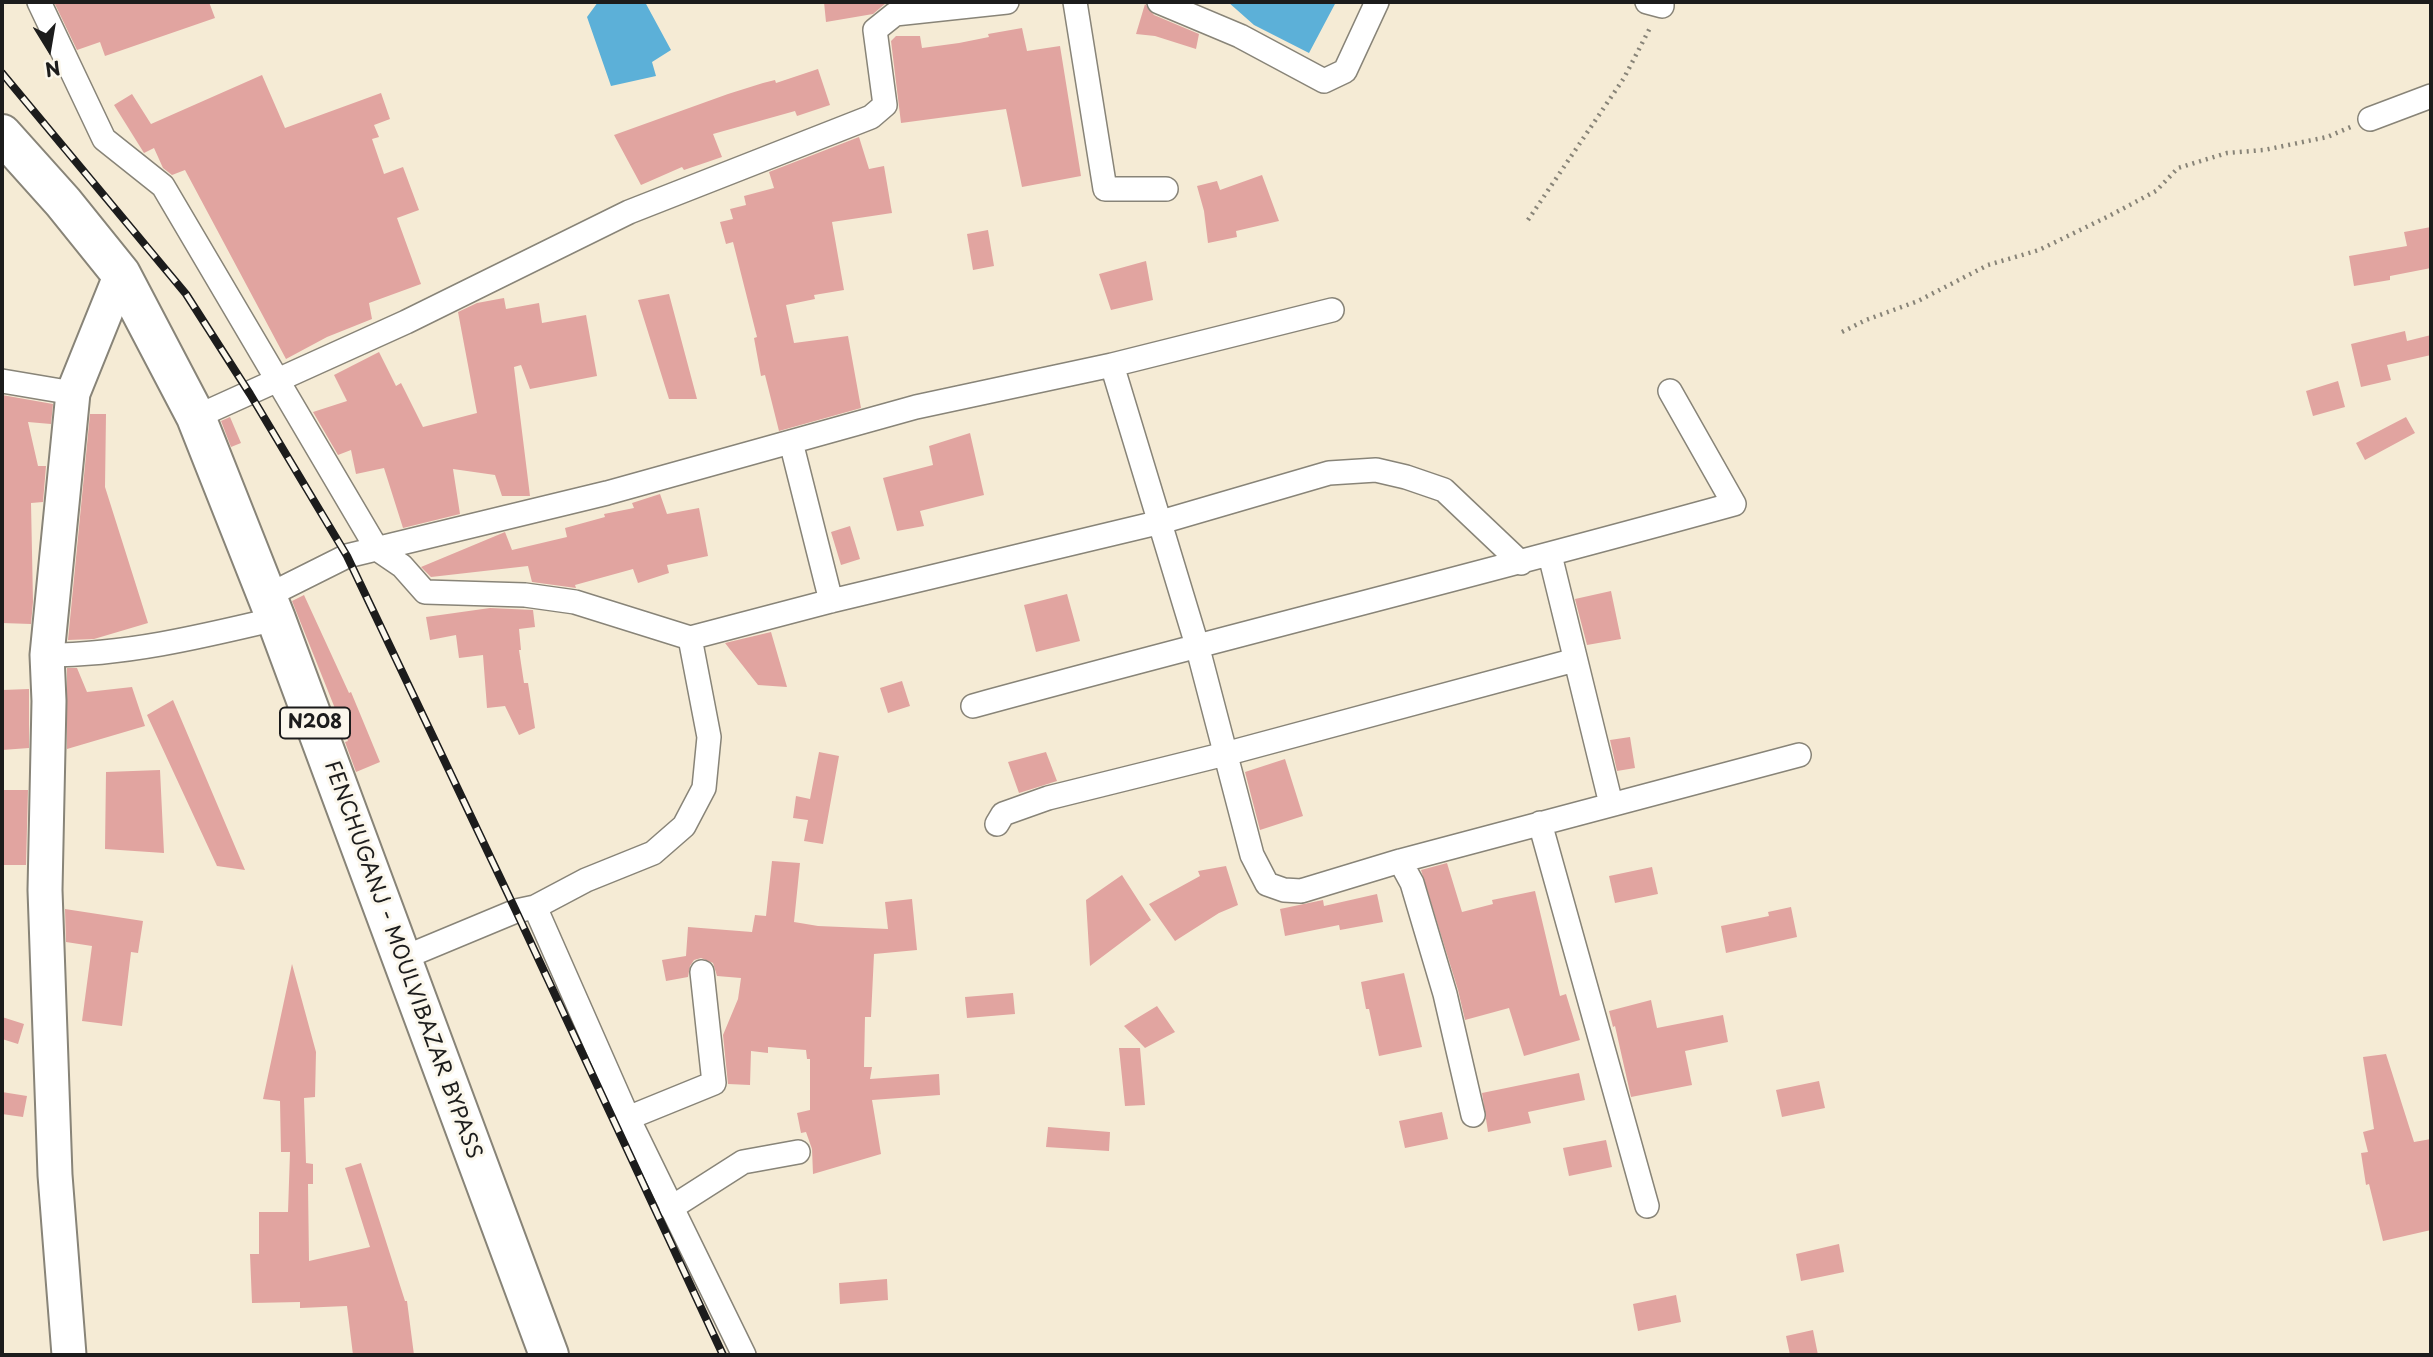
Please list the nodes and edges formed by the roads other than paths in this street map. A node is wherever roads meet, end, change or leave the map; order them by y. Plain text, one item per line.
1 (39, 2) edge
2 (1007, 2) edge
3 (1075, 2) edge
4 (1160, 2) edge
5 (1377, 2) edge
6 (2431, 96) edge
7 (2370, 119) road end
8 (2, 134) edge
9 (1166, 189) dead end
10 (121, 274) junction
11 (1332, 310) dead end
12 (1112, 365) junction
13 (279, 379) junction
14 (2, 381) edge
15 (1670, 391) dead end
16 (74, 393) junction
17 (196, 417) junction
18 (791, 442) junction
19 (1161, 522) junction
20 (377, 549) junction
21 (1550, 555) junction
22 (1521, 563) junction
23 (831, 601) junction
24 (271, 608) junction
25 (690, 638) junction
26 (1197, 645) junction
27 (47, 656) junction
28 (1575, 660) junction
29 (973, 706) dead end
30 (1225, 754) junction
31 (1799, 755) dead end
32 (1611, 804) junction
33 (1540, 823) junction
34 (997, 824) dead end
35 (1400, 861) junction
36 (535, 907) junction
37 (403, 958) junction
38 (702, 972) dead end
39 (1474, 1115) dead end
40 (628, 1118) junction
41 (798, 1152) dead end
42 (1647, 1206) dead end
43 (671, 1208) junction
44 (69, 1355) edge
45 (549, 1355) edge
46 (744, 1355) edge

1 - 13 street
2 - 13 street
3 - 9 street
4 - 5 street
6 - 7 street
8 - 10 highway, FENCHUGANJ - MOULVIBAZAR BYPASS / N208
10 - 16 street
10 - 17 highway, FENCHUGANJ - MOULVIBAZAR BYPASS / N208
11 - 12 street
12 - 18 street
12 - 19 street
13 - 17 street
13 - 20 street
14 - 16 street
15 - 21 street
16 - 27 street
17 - 24 highway, FENCHUGANJ - MOULVIBAZAR BYPASS / N208
18 - 20 street
18 - 23 street
19 - 22 street
19 - 23 street
19 - 26 street
20 - 24 street
20 - 25 street
21 - 22 street
21 - 28 street
22 - 26 street
23 - 25 street
24 - 27 street
24 - 37 highway, FENCHUGANJ - MOULVIBAZAR BYPASS / N208
25 - 36 street
26 - 29 street
26 - 30 street
27 - 44 street
28 - 30 street
28 - 32 street
30 - 34 street
30 - 35 street
31 - 32 street
32 - 33 street
33 - 35 street
33 - 42 street
35 - 39 street
36 - 37 street
36 - 40 street
37 - 45 highway, FENCHUGANJ - MOULVIBAZAR BYPASS / N208
38 - 40 street
40 - 43 street
41 - 43 street
43 - 46 street

